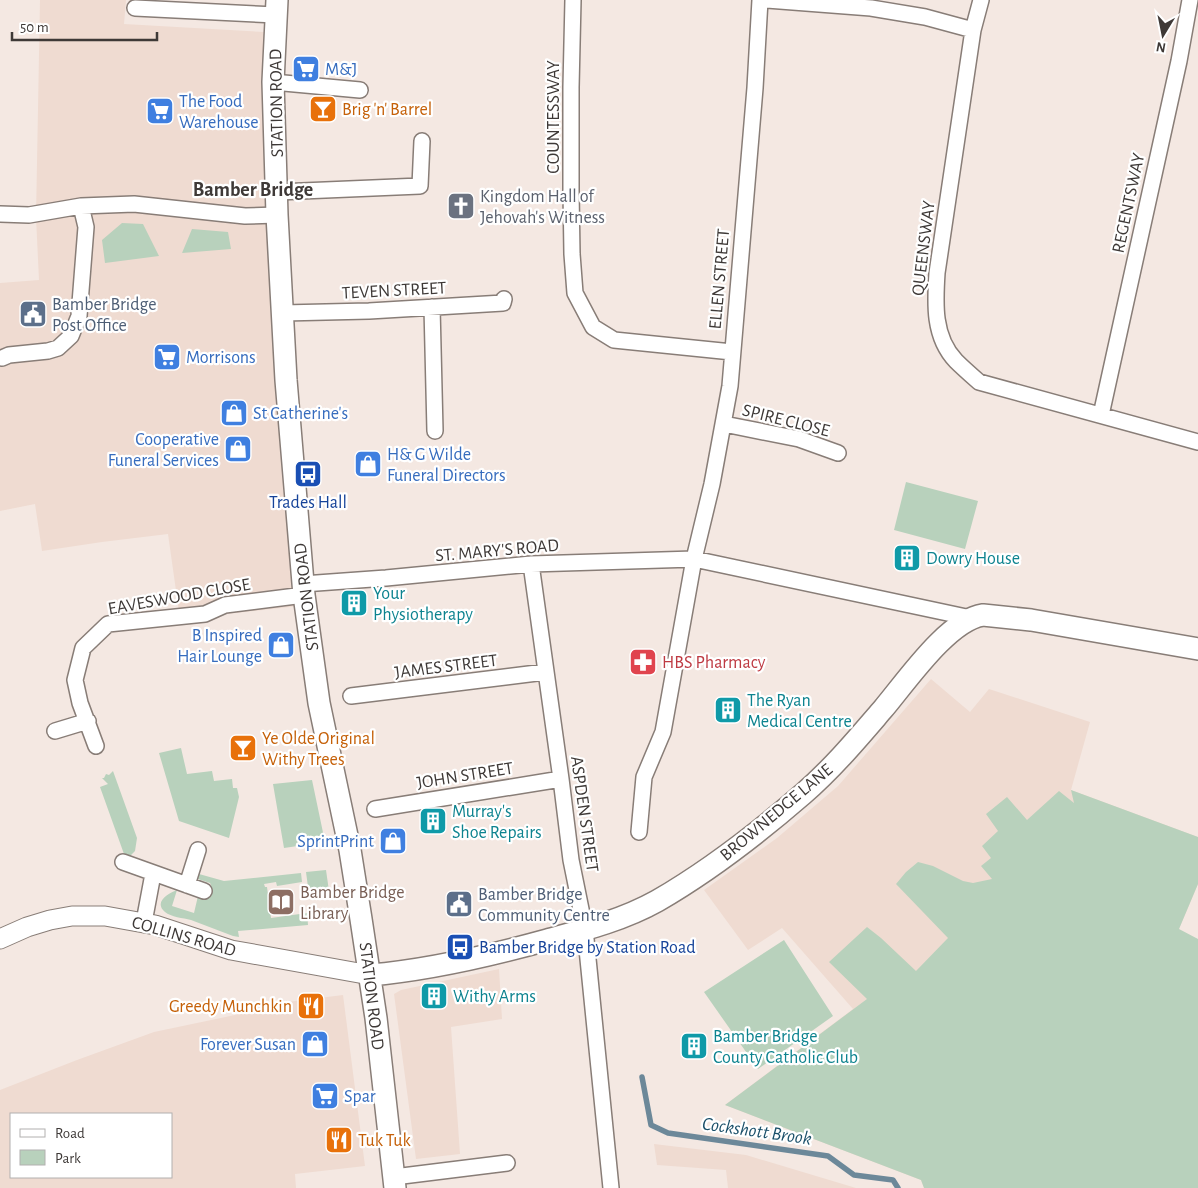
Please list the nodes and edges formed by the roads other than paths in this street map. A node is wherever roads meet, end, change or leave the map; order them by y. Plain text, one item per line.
1 (573, 0) edge
2 (760, 0) edge
3 (767, 0) edge
4 (981, 0) edge
5 (1190, 0) edge
6 (277, 7) edge
7 (134, 8) dead end
8 (973, 30) junction
9 (273, 82) junction
10 (360, 90) dead end
11 (422, 141) dead end
12 (278, 192) junction
13 (81, 206) junction
14 (0, 214) edge
15 (278, 215) junction
16 (504, 298) dead end
17 (432, 307) junction
18 (283, 313) junction
19 (732, 352) junction
20 (2, 358) dead end
21 (1101, 414) junction
22 (724, 424) junction
23 (435, 431) dead end
24 (1198, 442) edge
25 (838, 452) dead end
26 (694, 559) junction
27 (531, 564) junction
28 (304, 589) junction
29 (971, 618) junction
30 (1198, 649) edge
31 (545, 672) junction
32 (351, 696) dead end
33 (88, 721) junction
34 (55, 731) dead end
35 (96, 746) dead end
36 (562, 779) junction
37 (375, 809) dead end
38 (639, 832) dead end
39 (198, 850) dead end
40 (123, 862) dead end
41 (153, 874) junction
42 (187, 885) junction
43 (204, 891) dead end
44 (144, 922) junction
45 (586, 929) junction
46 (0, 939) edge
47 (370, 975) junction
48 (507, 1164) dead end
49 (394, 1183) edge
50 (611, 1188) edge

1 - 19 street, COUNTESSWAY
2 - 19 street, ELLEN STREET
3 - 8 street
4 - 8 street, QUEENSWAY
5 - 21 street, REGENTSWAY
6 - 7 street
6 - 9 main road, STATION ROAD
8 - 21 street, QUEENSWAY
9 - 10 street
9 - 12 main road, STATION ROAD
11 - 12 street
12 - 15 main road, STATION ROAD
13 - 14 street
13 - 15 street
13 - 20 street
15 - 18 main road, STATION ROAD
16 - 17 street, TEVEN STREET
17 - 18 street, TEVEN STREET
17 - 23 street
18 - 28 main road, STATION ROAD
19 - 22 street, ELLEN STREET
21 - 24 street, QUEENSWAY
22 - 25 street, SPIRE CLOSE
22 - 26 street, ELLEN STREET
26 - 27 street, ST. MARY'S ROAD
26 - 29 street, ST. MARY'S ROAD
26 - 38 street
27 - 28 street, ST. MARY'S ROAD
27 - 31 street, ASPDEN STREET
28 - 33 street, EAVESWOOD CLOSE
28 - 47 main road, STATION ROAD
29 - 30 main road
29 - 45 main road, BROWNEDGE LANE
31 - 32 street, JAMES STREET
31 - 36 street, ASPDEN STREET
33 - 34 street
33 - 35 street, EAVESWOOD CLOSE
36 - 37 street, JOHN STREET
36 - 45 street, ASPDEN STREET
39 - 42 street
40 - 41 street
41 - 42 street
41 - 44 street
42 - 43 street
44 - 46 street, COLLINS ROAD
44 - 47 street, COLLINS ROAD
45 - 47 main road, BROWNEDGE LANE
45 - 50 street, ASPDEN STREET
47 - 49 main road, STATION ROAD
48 - 49 street

